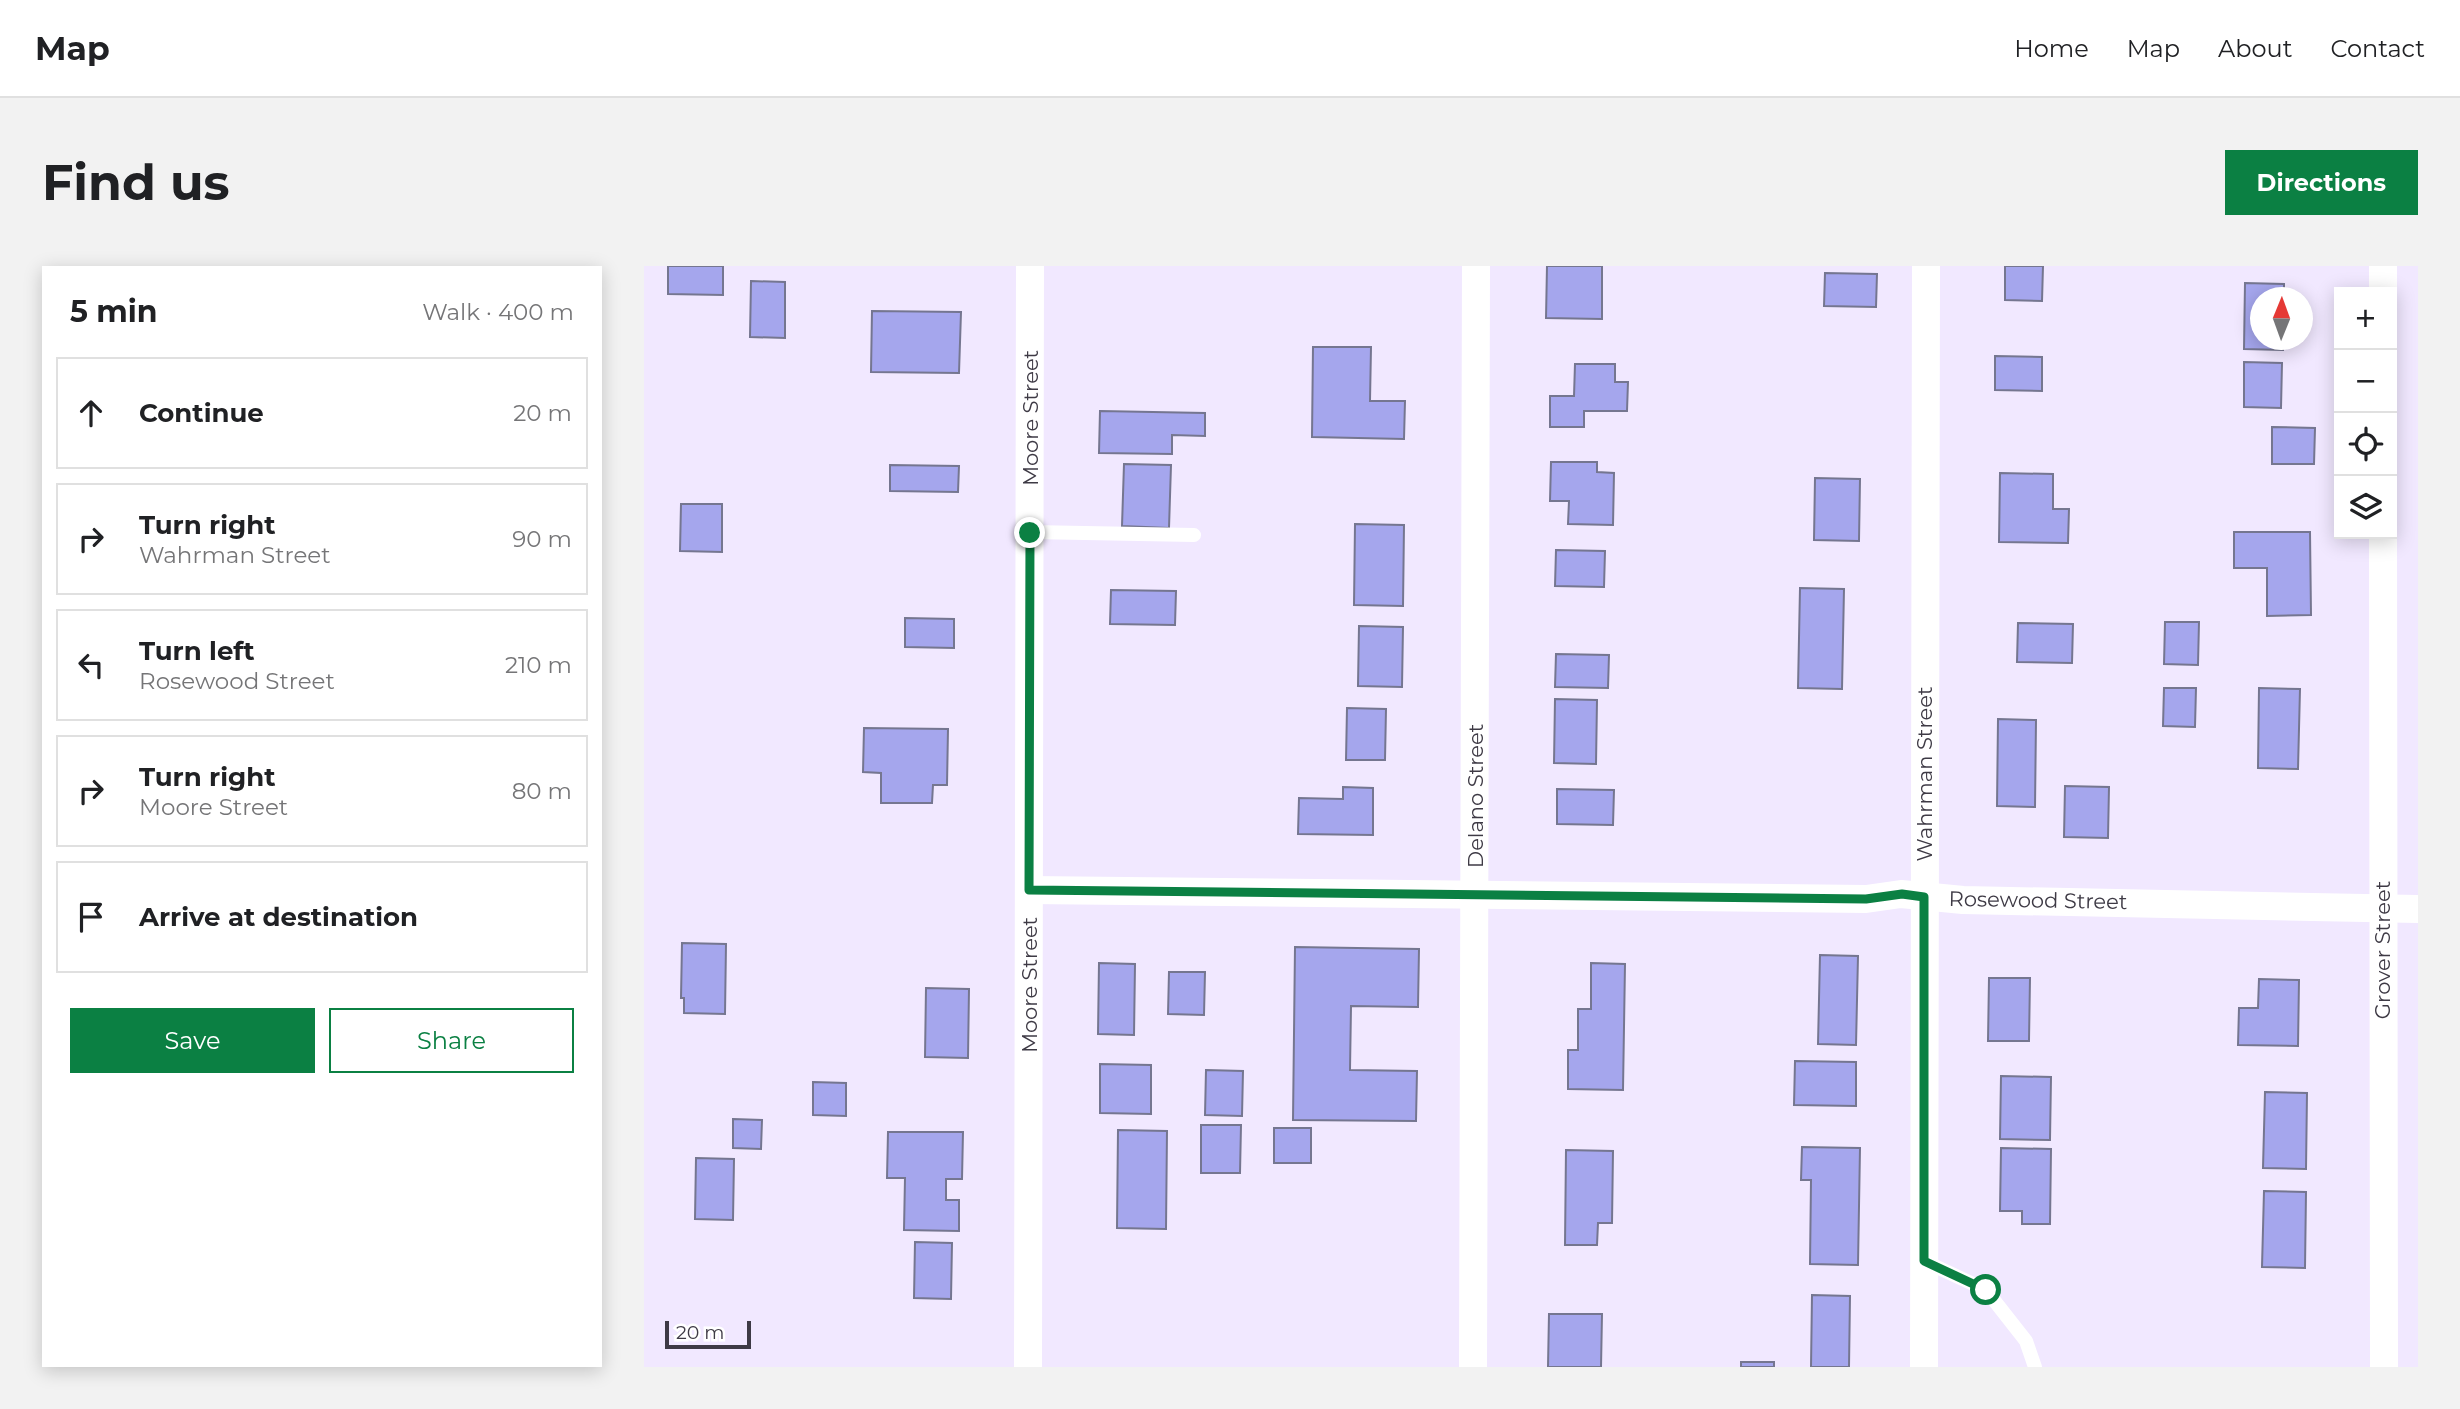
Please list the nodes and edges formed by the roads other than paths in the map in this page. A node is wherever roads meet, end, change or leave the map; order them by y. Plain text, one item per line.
1 (1030, 266) edge
2 (1476, 266) edge
3 (1926, 266) edge
4 (2383, 266) edge
5 (2383, 287) edge
6 (1030, 533) junction
7 (1194, 535) dead end
8 (2383, 539) edge
9 (1029, 890) junction
10 (1475, 897) junction
11 (1924, 897) junction
12 (2382, 907) junction
13 (2418, 909) edge
14 (1924, 1261) junction
15 (1028, 1367) edge
16 (1473, 1367) edge
17 (1924, 1367) edge
18 (2035, 1367) edge
19 (2384, 1367) edge

1 - 6 street, Moore Street
2 - 10 street, Delano Street
3 - 11 street, Wahrman Street
4 - 5 street
6 - 7 lane
6 - 9 street, Moore Street
8 - 12 street, Grover Street
9 - 10 street, Rosewood Street
9 - 15 street, Moore Street
10 - 11 street, Rosewood Street
10 - 16 street, Delano Street
11 - 12 street, Rosewood Street
11 - 14 street, Wahrman Street
12 - 13 street, Rosewood Street
12 - 19 street, Grover Street
14 - 17 street, Wahrman Street
14 - 18 lane

